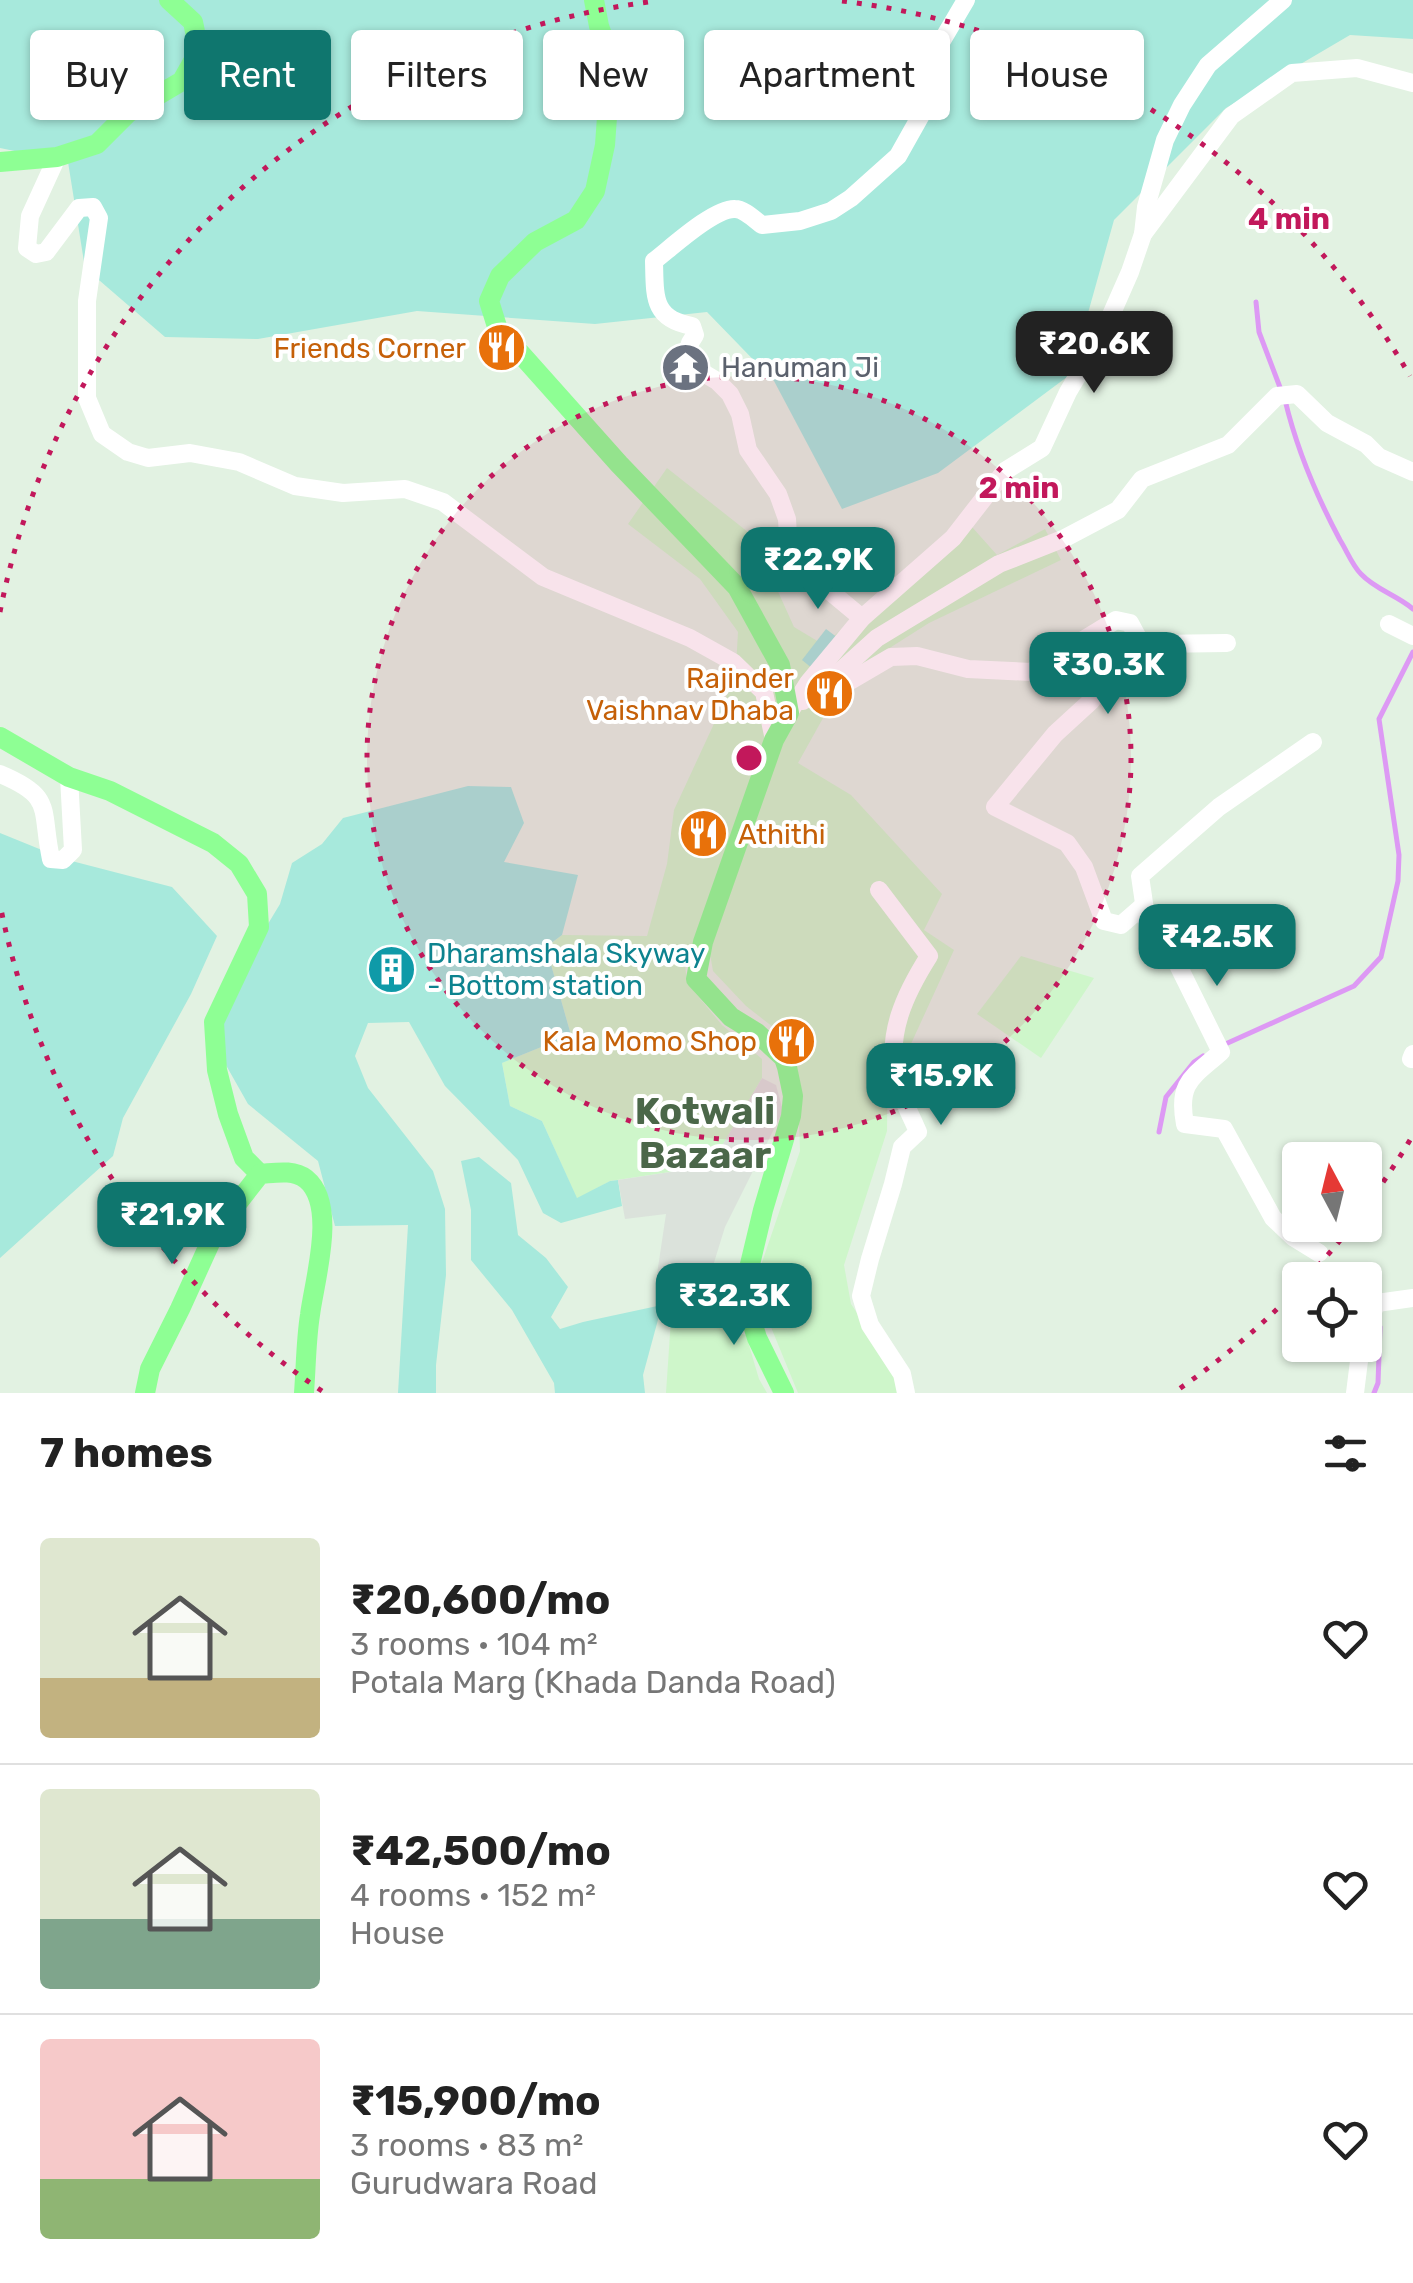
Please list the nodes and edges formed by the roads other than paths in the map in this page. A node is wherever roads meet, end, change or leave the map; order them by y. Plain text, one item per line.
1 (169, 0) edge
2 (594, 0) edge
3 (966, 0) edge
4 (1283, 0) edge
5 (1413, 83) edge
6 (57, 157) junction
7 (0, 162) edge
8 (1142, 234) junction
9 (1413, 472) edge
10 (862, 618) junction
11 (1390, 624) dead end
12 (1413, 636) edge
13 (1228, 643) dead end
14 (1142, 647) junction
15 (835, 676) junction
16 (789, 713) junction
17 (0, 737) edge
18 (774, 740) junction
19 (1313, 742) dead end
20 (0, 774) edge
21 (69, 776) junction
22 (878, 890) dead end
23 (1144, 906) junction
24 (260, 1174) junction
25 (1319, 1254) dead end
26 (1413, 1298) edge
27 (1382, 1302) edge
28 (1360, 1362) edge
29 (144, 1393) edge
30 (304, 1393) edge
31 (784, 1393) edge
32 (906, 1393) edge
33 (1355, 1393) edge

1 - 6 main road
2 - 16 main road
3 - 10 street
4 - 8 street
5 - 8 street
6 - 7 main road
6 - 18 street
8 - 10 street
9 - 15 street
10 - 16 street
11 - 12 street
13 - 14 street
14 - 15 street
14 - 23 street
15 - 16 street
16 - 18 main road
17 - 21 main road
18 - 31 main road
19 - 23 street
20 - 21 street
21 - 24 main road
22 - 32 street
23 - 25 street
24 - 29 main road
24 - 30 main road
26 - 27 street
28 - 33 street

